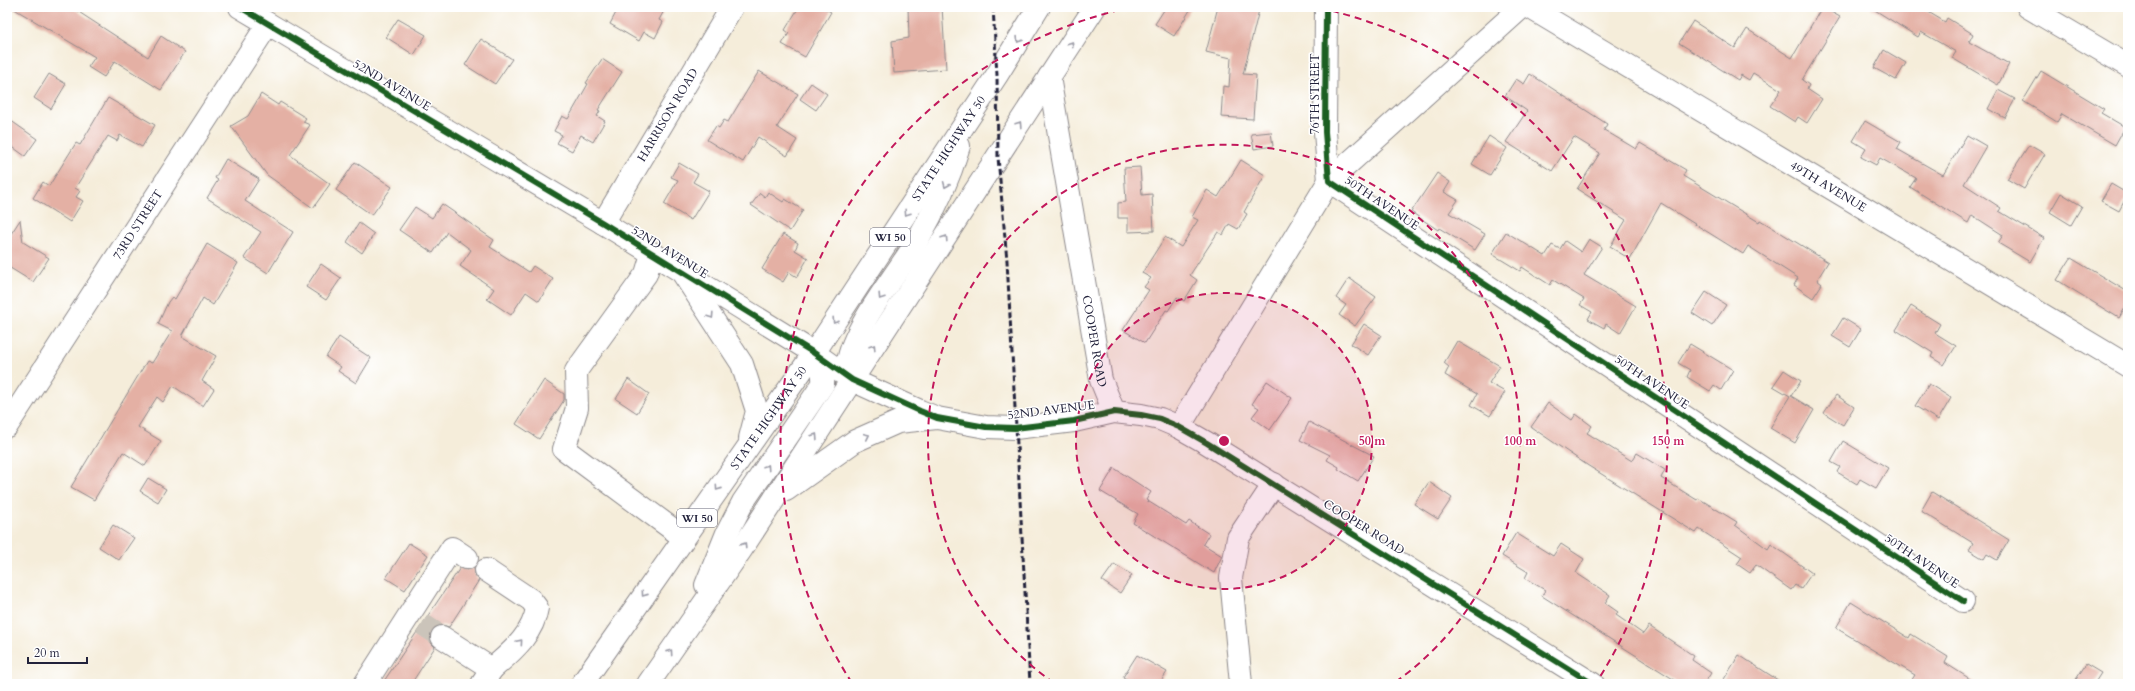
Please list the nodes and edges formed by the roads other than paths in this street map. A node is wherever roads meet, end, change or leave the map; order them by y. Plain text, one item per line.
1 (240, 7) edge
2 (732, 7) edge
3 (1039, 7) edge
4 (1095, 7) edge
5 (1326, 7) edge
6 (1522, 7) edge
7 (1529, 7) edge
8 (2028, 7) edge
9 (268, 24) junction
10 (2128, 66) edge
11 (1049, 77) junction
12 (967, 122) junction
13 (1329, 181) junction
14 (603, 223) junction
15 (652, 254) junction
16 (682, 272) junction
17 (814, 353) junction
18 (2128, 366) edge
19 (852, 380) junction
20 (1114, 412) junction
21 (937, 418) junction
22 (7, 426) edge
23 (1179, 427) junction
24 (747, 448) junction
25 (1274, 484) junction
26 (776, 496) junction
27 (683, 537) junction
28 (459, 553) dead end
29 (486, 570) dead end
30 (1963, 601) dead end
31 (688, 627) junction
32 (442, 637) tunnel mouth
33 (487, 677) edge
34 (365, 684) edge
35 (582, 684) edge
36 (648, 684) edge
37 (1241, 684) edge
38 (1593, 684) edge

1 - 9 street, 52ND AVENUE
2 - 14 street, HARRISON ROAD
3 -> 12 street, STATE HIGHWAY 50 / WI 50
11 -> 4 street
5 - 13 street, 76TH STREET
6 - 13 street
7 - 18 street, 49TH AVENUE
8 - 10 street
9 - 14 street, 52ND AVENUE
9 - 22 street, 73RD STREET
19 -> 11 street
11 - 20 street, COOPER ROAD
12 -> 17 street, STATE HIGHWAY 50 / WI 50
12 -> 19 street
13 - 23 street
13 - 30 street, 50TH AVENUE
14 - 15 street, 52ND AVENUE
15 - 16 street, 52ND AVENUE
15 - 27 street
16 - 17 street, 52ND AVENUE
16 -> 24 street
17 - 19 street, 52ND AVENUE
17 - 24 street, STATE HIGHWAY 50 / WI 50
31 -> 17 street
19 - 21 street, 52ND AVENUE
26 -> 19 street
20 - 21 street, 52ND AVENUE
20 - 23 street, COOPER ROAD
26 -> 21 street
23 - 25 street, COOPER ROAD
24 -> 27 street, STATE HIGHWAY 50 / WI 50
25 - 37 street
25 - 38 street, COOPER ROAD
31 -> 26 street
27 -> 35 street, STATE HIGHWAY 50 / WI 50
28 - 34 street
33 -> 29 street
36 -> 31 street
32 - 33 street

